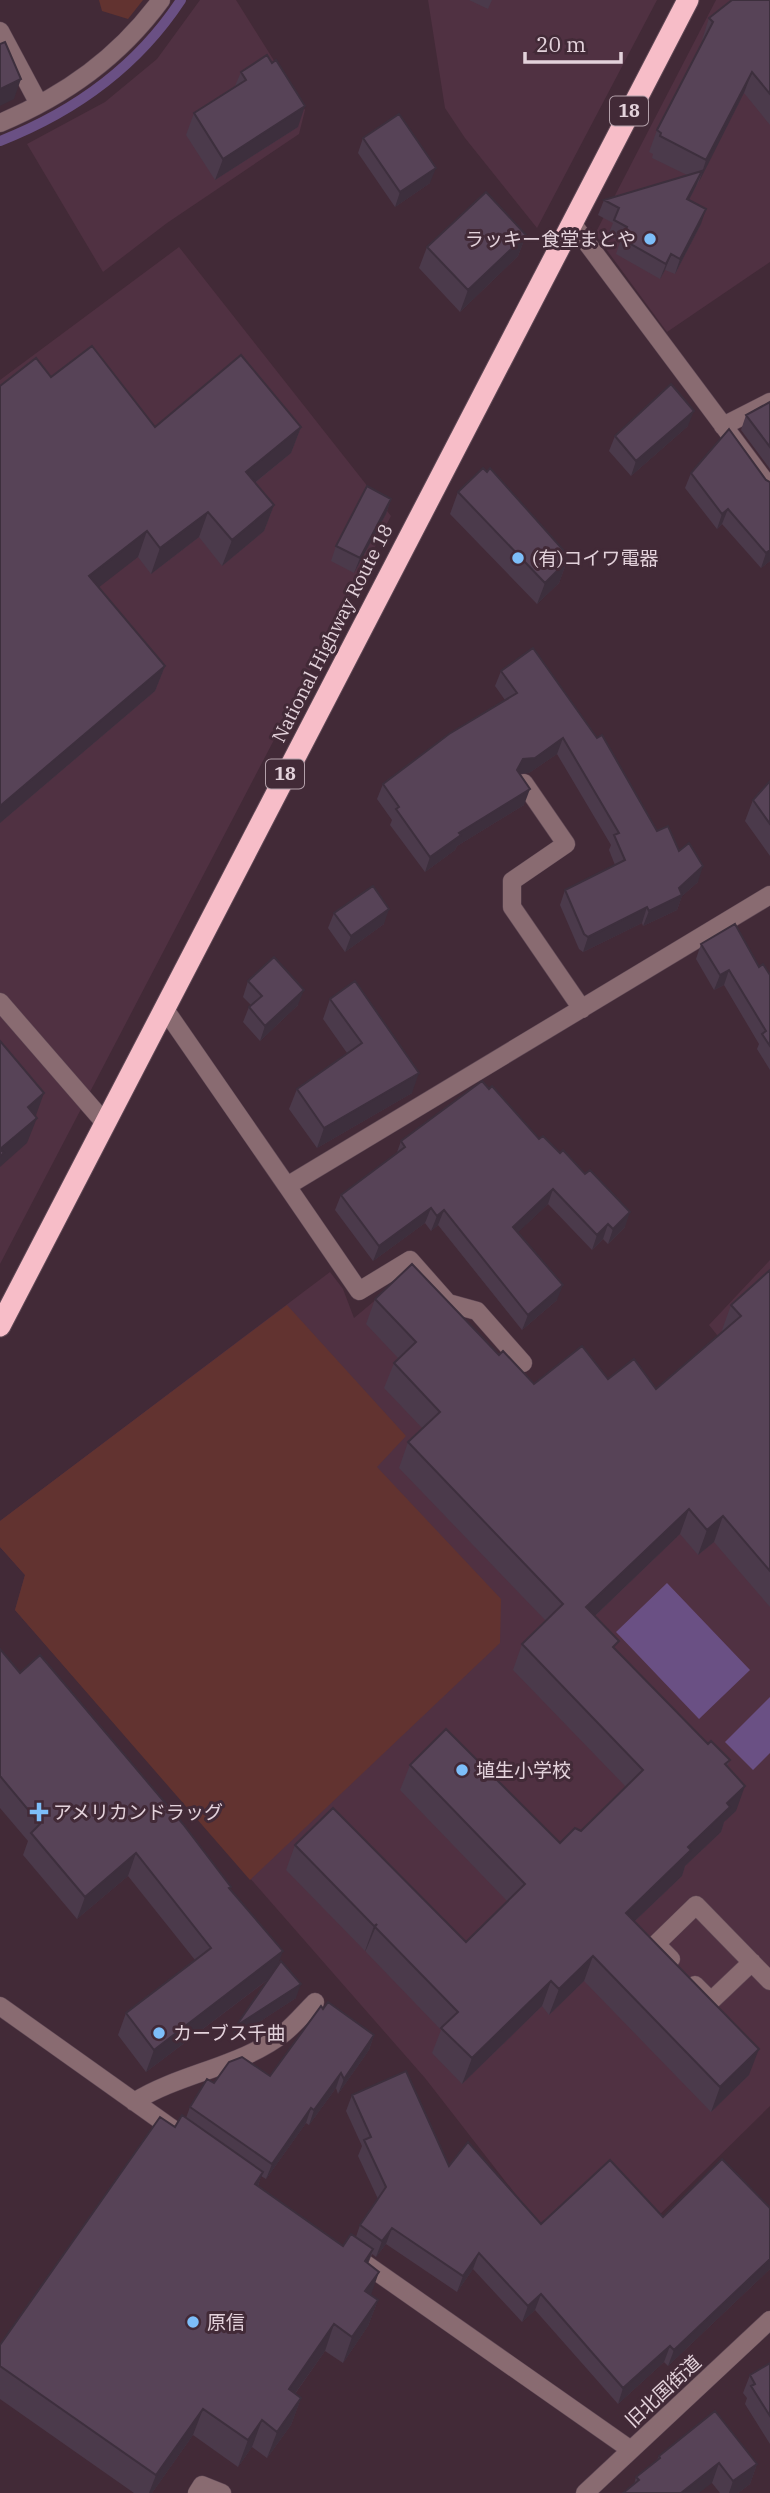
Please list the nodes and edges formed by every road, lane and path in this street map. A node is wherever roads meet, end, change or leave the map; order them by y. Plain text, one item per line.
1 (162, 0) edge
2 (688, 0) edge
3 (0, 31) edge
4 (39, 104) junction
5 (0, 123) edge
6 (572, 223) junction
7 (770, 402) edge
8 (723, 426) junction
9 (770, 488) edge
10 (524, 783) edge
11 (770, 895) edge
12 (0, 1002) edge
13 (164, 1008) junction
14 (582, 1009) junction
15 (105, 1123) junction
16 (287, 1186) junction
17 (0, 1326) edge
18 (523, 1363) dead end
19 (752, 1962) junction
20 (770, 1981) edge
21 (315, 2002) dead end
22 (0, 2006) edge
23 (134, 2102) junction
24 (191, 2141) edge
25 (349, 2252) edge
26 (770, 2320) edge
27 (631, 2450) junction
28 (197, 2493) edge
29 (222, 2493) edge
30 (585, 2493) edge

1 - 4 street
2 - 6 highway, National Highway Route 18 / 18
3 - 4 street
4 - 5 street
6 - 8 street
6 - 13 highway, National Highway Route 18 / 18
7 - 8 street
8 - 9 street
10 - 14 street
11 - 14 street
12 - 15 street
13 - 15 highway, National Highway Route 18 / 18
13 - 16 street
14 - 16 street
15 - 17 highway, National Highway Route 18 / 18
16 - 18 street
19 - 19 street
19 - 20 street
21 - 23 street
22 - 23 street
23 - 24 street
25 - 27 street
26 - 27 street, 旧北国街道
27 - 30 street, 旧北国街道
28 - 29 street

